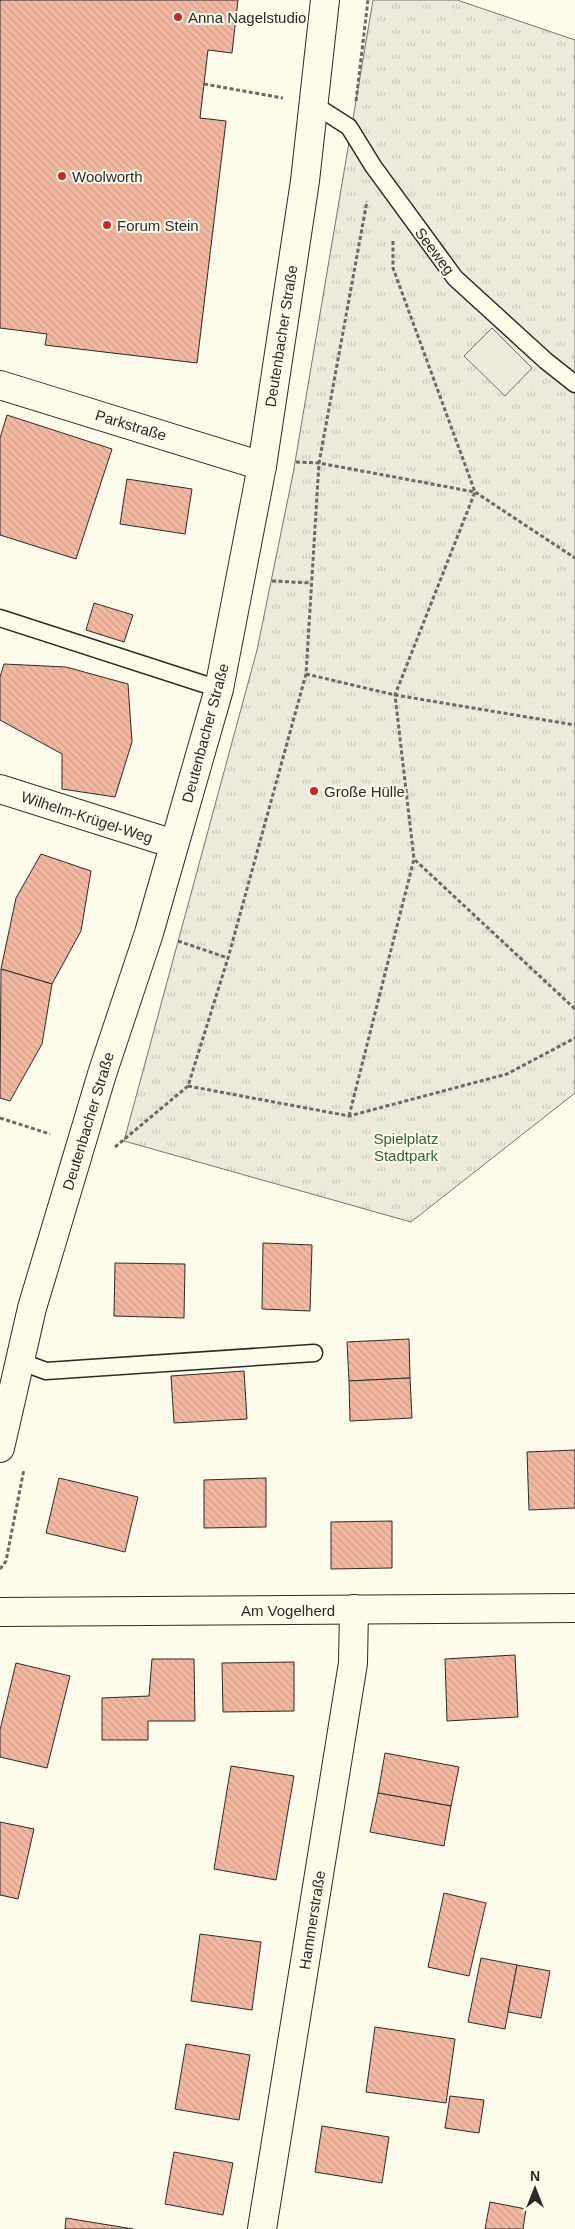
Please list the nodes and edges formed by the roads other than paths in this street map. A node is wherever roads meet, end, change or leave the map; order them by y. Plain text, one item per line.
1 (325, 0) edge
2 (313, 104) junction
3 (575, 384) edge
4 (0, 385) edge
5 (262, 466) junction
6 (0, 618) edge
7 (219, 689) junction
8 (0, 789) edge
9 (174, 844) junction
10 (314, 1353) dead end
11 (19, 1361) junction
12 (0, 1448) edge
13 (575, 1608) edge
14 (354, 1610) junction
15 (0, 1612) edge
16 (262, 2229) edge

1 - 2 street, Deutenbacher Straße
2 - 3 lane, Seeweg
2 - 5 street, Deutenbacher Straße
4 - 5 street, Parkstraße
5 - 7 street, Deutenbacher Straße
6 - 7 lane
7 - 9 street, Deutenbacher Straße
8 - 9 street, Wilhelm-Krügel-Weg
9 - 11 street, Deutenbacher Straße
10 - 11 lane
11 - 12 street, Deutenbacher Straße
13 - 14 street, Am Vogelherd
14 - 15 street, Am Vogelherd
14 - 16 street, Hammerstraße

